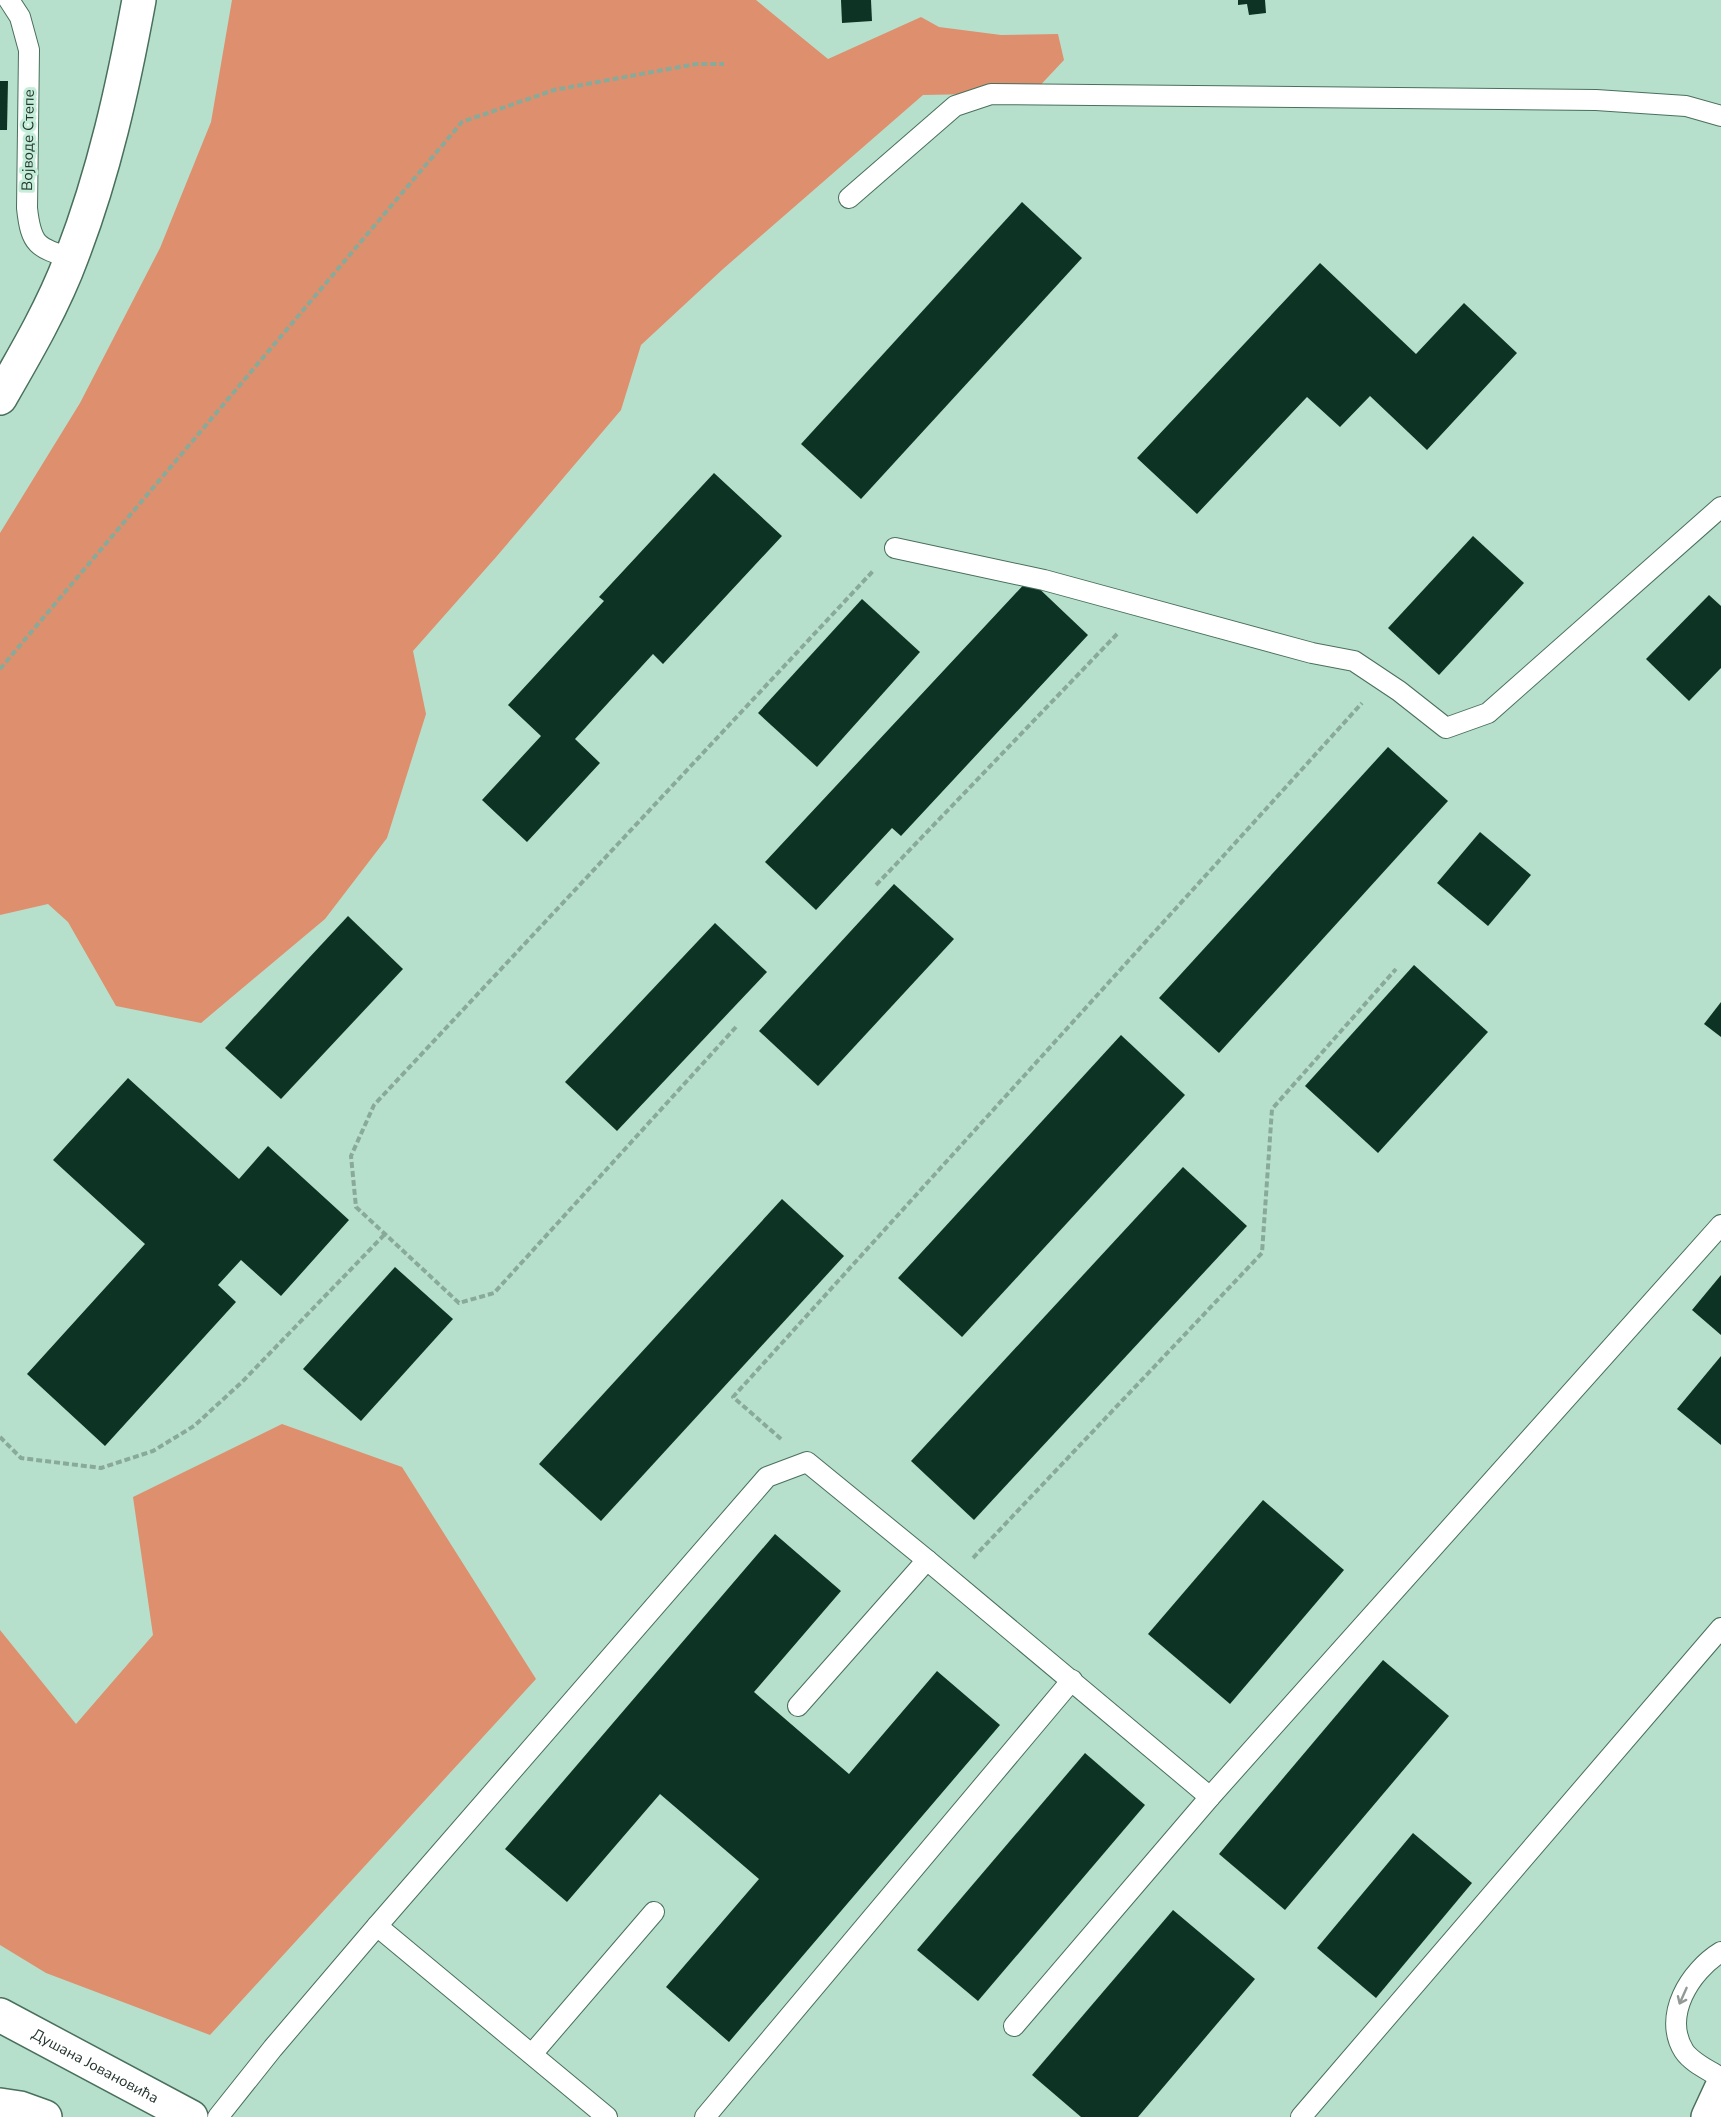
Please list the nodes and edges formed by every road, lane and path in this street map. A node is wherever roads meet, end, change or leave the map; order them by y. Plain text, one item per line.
1 (9, 0) edge
2 (139, 0) edge
3 (724, 64) dead end
4 (1721, 116) edge
5 (849, 198) dead end
6 (72, 258) junction
7 (0, 398) edge
8 (1721, 508) edge
9 (896, 548) joint
10 (1143, 607) junction
11 (0, 669) edge
12 (1383, 681) junction
13 (876, 885) dead end
14 (1396, 969) dead end
15 (736, 1027) dead end
16 (1721, 1225) edge
17 (385, 1234) junction
18 (0, 1437) edge
19 (807, 1462) junction
20 (927, 1560) junction
21 (952, 1580) junction
22 (1721, 1628) edge
23 (1072, 1680) junction
24 (798, 1706) dead end
25 (1210, 1797) junction
26 (654, 1912) dead end
27 (377, 1926) junction
28 (1721, 1953) edge
29 (0, 2015) edge
30 (1014, 2026) dead end
31 (532, 2055) junction
32 (1721, 2078) edge
33 (1721, 2089) edge
34 (0, 2105) edge
35 (45, 2117) edge
36 (191, 2117) edge
37 (218, 2117) edge
38 (607, 2117) edge
39 (705, 2117) edge
40 (1301, 2117) edge
41 (1708, 2117) edge

1 - 6 lane, Војводе Степе
2 - 6 street
3 - 11 path
4 - 5 lane
6 - 7 street
8 - 12 lane
9 - 10 lane
9 - 17 path
10 - 12 lane
10 - 13 path
12 - 19 path
14 - 21 path
15 - 17 path
16 - 25 lane
17 - 18 path
19 - 20 lane
19 - 27 lane
20 - 21 lane
20 - 24 lane
21 - 23 lane
22 - 40 lane
23 - 25 lane
23 - 39 lane
25 - 30 lane
26 - 31 lane
27 - 31 lane
27 - 37 lane
28 -> 32 lane
29 - 36 street, Душана Јовановића
31 - 38 lane
33 - 41 street
34 - 35 street

